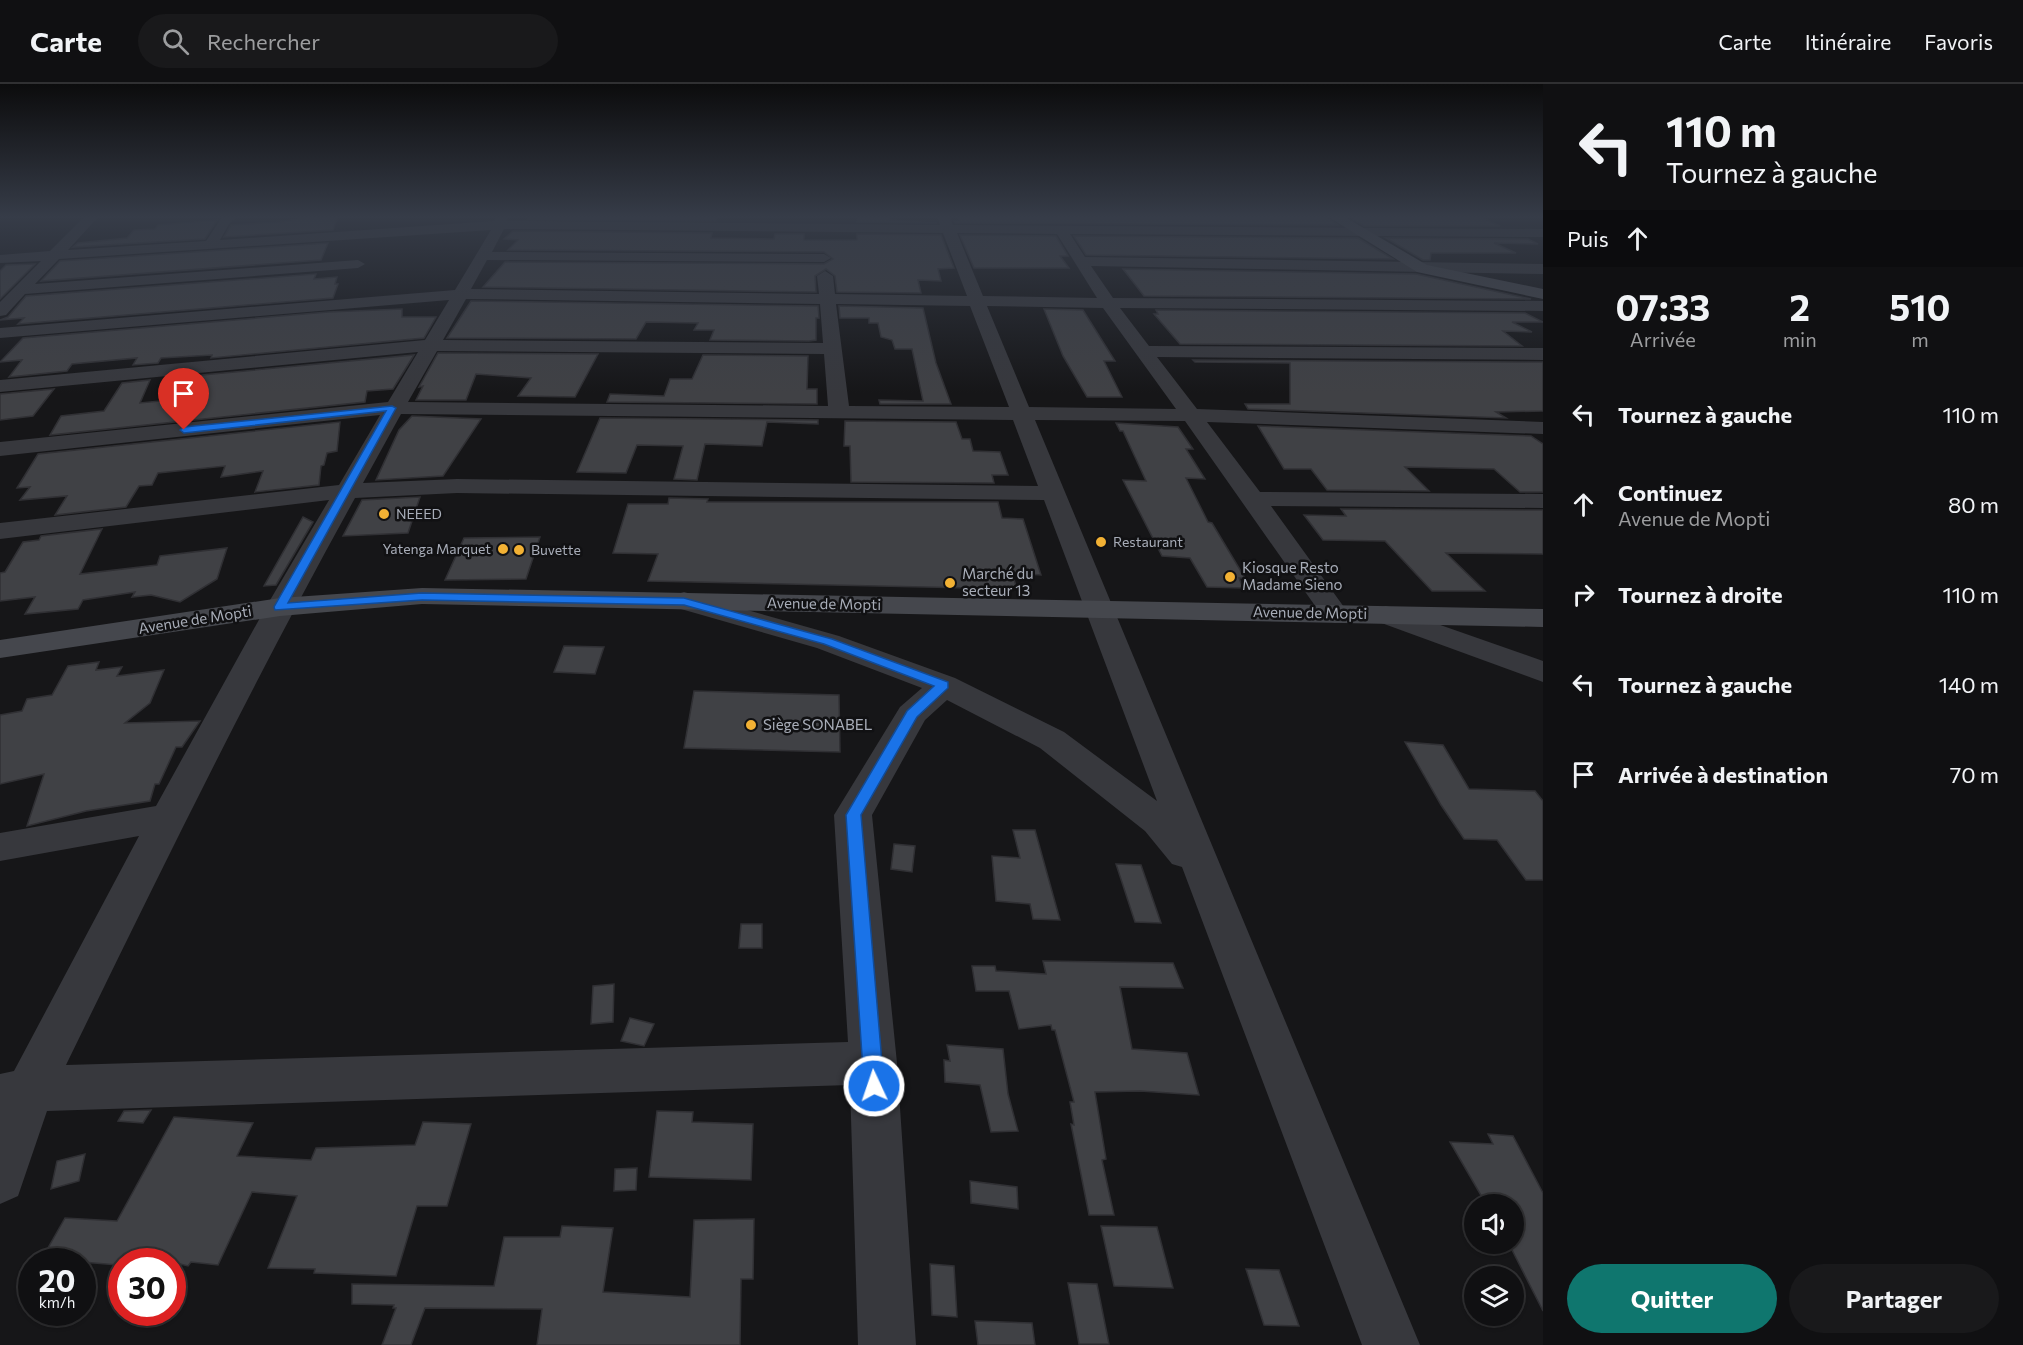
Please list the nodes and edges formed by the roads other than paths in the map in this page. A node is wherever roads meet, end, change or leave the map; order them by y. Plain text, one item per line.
1 (37, 275) edge
2 (217, 275) edge
3 (471, 275) edge
4 (824, 275) edge
5 (966, 275) edge
6 (1089, 275) edge
7 (1454, 275) edge
8 (514, 279) dead end
9 (21, 290) junction
10 (460, 294) junction
11 (1543, 294) edge
12 (825, 298) junction
13 (976, 300) junction
14 (1108, 303) junction
15 (1543, 306) edge
16 (0, 311) edge
17 (0, 333) edge
18 (429, 345) junction
19 (831, 349) junction
20 (1142, 351) junction
21 (1543, 354) edge
22 (0, 386) edge
23 (392, 408) junction
24 (839, 411) junction
25 (1020, 412) junction
26 (1188, 415) junction
27 (1543, 428) edge
28 (0, 449) edge
29 (345, 491) junction
30 (1052, 493) junction
31 (1253, 499) junction
32 (1543, 501) edge
33 (0, 531) edge
34 (684, 602) junction
35 (279, 607) junction
36 (1098, 609) junction
37 (1335, 614) junction
38 (1386, 615) junction
39 (1543, 618) edge
40 (0, 649) edge
41 (1543, 672) edge
42 (944, 685) junction
43 (168, 817) junction
44 (0, 847) edge
45 (1204, 876) junction
46 (873, 1063) junction
47 (15, 1093) edge
48 (0, 1178) edge
49 (887, 1345) edge
50 (1390, 1345) edge

1 - 9 street
2 - 9 street
3 - 10 street
4 - 12 street
5 - 13 street
6 - 14 street
7 - 11 street
8 - 10 street
9 - 16 street
10 - 12 street
10 - 17 street
10 - 18 street
12 - 13 street
12 - 19 street
13 - 14 street
13 - 25 street
14 - 15 street
14 - 20 street
18 - 19 street
18 - 22 street
18 - 23 street
19 - 24 street
20 - 21 street
20 - 26 street
23 - 24 street
23 - 28 street
23 - 29 street
24 - 25 street
25 - 26 street
25 - 30 street
26 - 27 street
26 - 31 street
29 - 30 street
29 - 33 street
29 - 35 street
30 - 36 street
31 - 32 street
31 - 37 street
34 - 35 street, Avenue de Mopti
34 - 36 street, Avenue de Mopti
34 - 42 street
35 - 40 street, Avenue de Mopti
35 - 43 street
36 - 37 street, Avenue de Mopti
36 - 45 street
37 - 38 street, Avenue de Mopti
38 - 39 street, Avenue de Mopti
38 - 41 street
42 - 45 street
42 - 46 street
43 - 44 street
43 - 47 street
45 - 50 street
46 - 47 street
46 - 49 street
47 - 48 street

